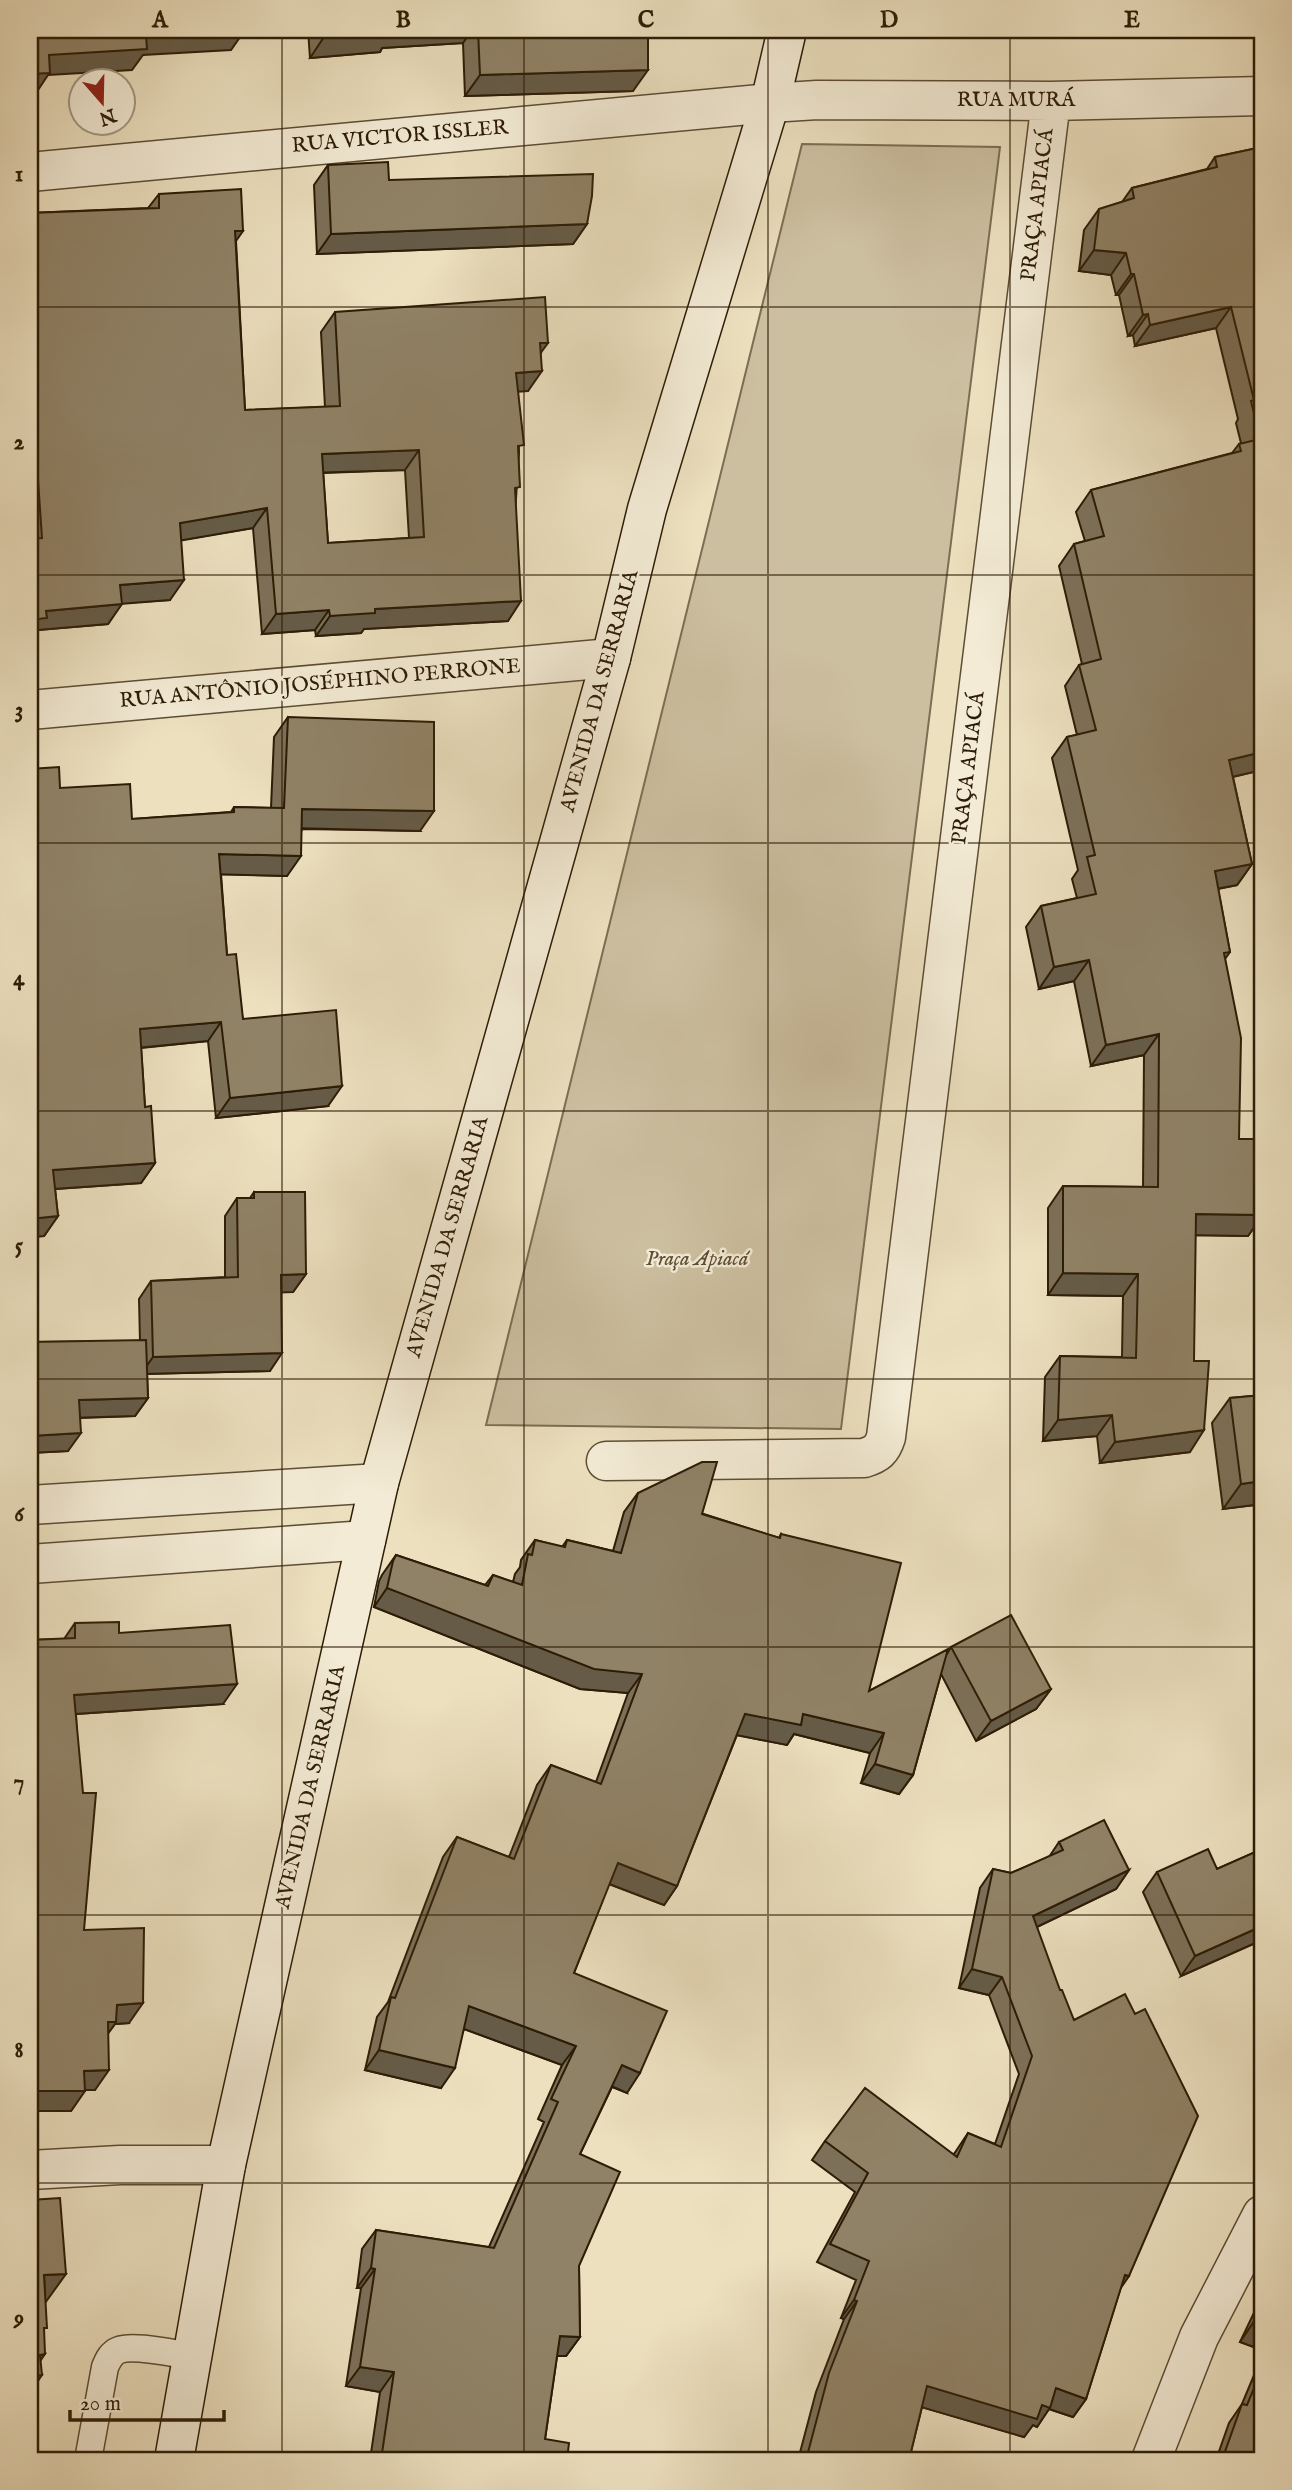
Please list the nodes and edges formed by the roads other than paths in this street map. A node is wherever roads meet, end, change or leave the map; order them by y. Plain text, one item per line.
1 (787, 30) edge
2 (1262, 96) edge
3 (1051, 101) junction
4 (770, 103) junction
5 (30, 172) edge
6 (611, 658) junction
7 (30, 710) edge
8 (606, 1461) dead end
9 (379, 1483) junction
10 (30, 1505) edge
11 (366, 1540) junction
12 (30, 1564) edge
13 (226, 2165) junction
14 (30, 2170) edge
15 (1262, 2215) edge
16 (192, 2356) junction
17 (88, 2460) edge
18 (174, 2460) edge
19 (1151, 2460) edge

1 - 4 street, AVENIDA DA SERRARIA
2 - 3 street, RUA MURÁ
3 - 4 street, RUA MURÁ
3 - 8 street, PRAÇA APIACÁ
4 - 5 street, RUA VICTOR ISSLER
4 - 6 street, AVENIDA DA SERRARIA
6 - 7 street, RUA ANTÔNIO JOSÉPHINO PERRONE
6 - 9 street, AVENIDA DA SERRARIA
9 - 10 street
9 - 11 street, AVENIDA DA SERRARIA
11 - 12 street
11 - 13 street, AVENIDA DA SERRARIA
13 - 14 street
13 - 16 street, AVENIDA DA SERRARIA
15 - 19 street
16 - 17 lane
16 - 18 street, AVENIDA DA SERRARIA

